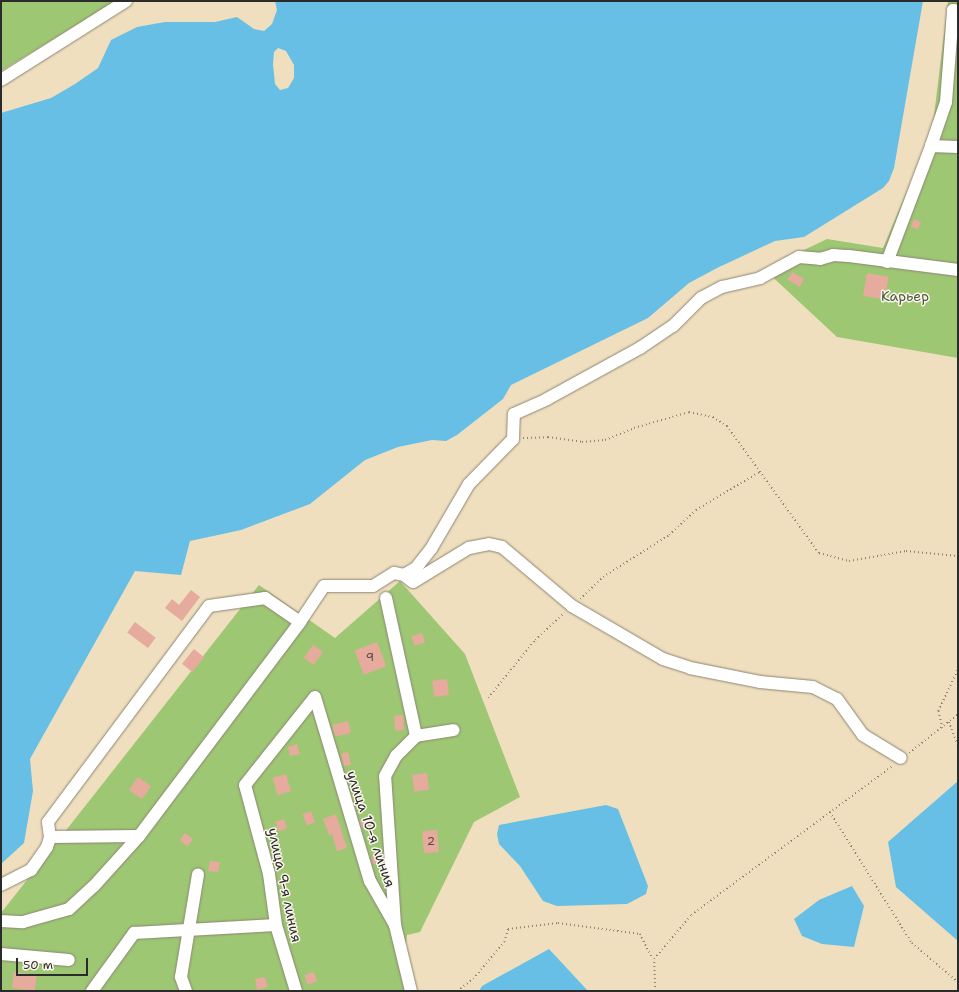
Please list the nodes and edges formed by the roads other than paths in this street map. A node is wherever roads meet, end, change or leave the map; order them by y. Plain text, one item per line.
1 (126, 1) edge
2 (958, 11) edge
3 (1, 80) edge
4 (931, 146) junction
5 (958, 147) edge
6 (887, 262) junction
7 (958, 270) edge
8 (404, 575) junction
9 (386, 598) dead end
10 (300, 622) junction
11 (454, 730) dead end
12 (416, 736) junction
13 (901, 758) road end
14 (245, 785) joint
15 (140, 836) junction
16 (50, 837) junction
17 (198, 874) dead end
18 (1, 885) edge
19 (1, 921) edge
20 (276, 925) junction
21 (396, 925) junction
22 (190, 930) junction
23 (1, 954) edge
24 (69, 960) dead end
25 (92, 991) edge
26 (186, 991) edge
27 (296, 991) edge
28 (411, 991) edge

1 - 3 street
2 - 4 street
4 - 5 street
4 - 6 street
6 - 7 street
6 - 8 street
8 - 10 street
8 - 13 street
9 - 12 street
10 - 15 street
10 - 16 street
11 - 12 street
12 - 21 street
14 - 20 street, улица 9-я линия
14 - 21 street, улица 10-я линия
15 - 16 street
15 - 19 street
16 - 18 street
17 - 22 street
20 - 22 street
20 - 27 street, улица 9-я линия
21 - 28 street, улица 10-я линия
22 - 25 street
22 - 26 street
23 - 24 street

